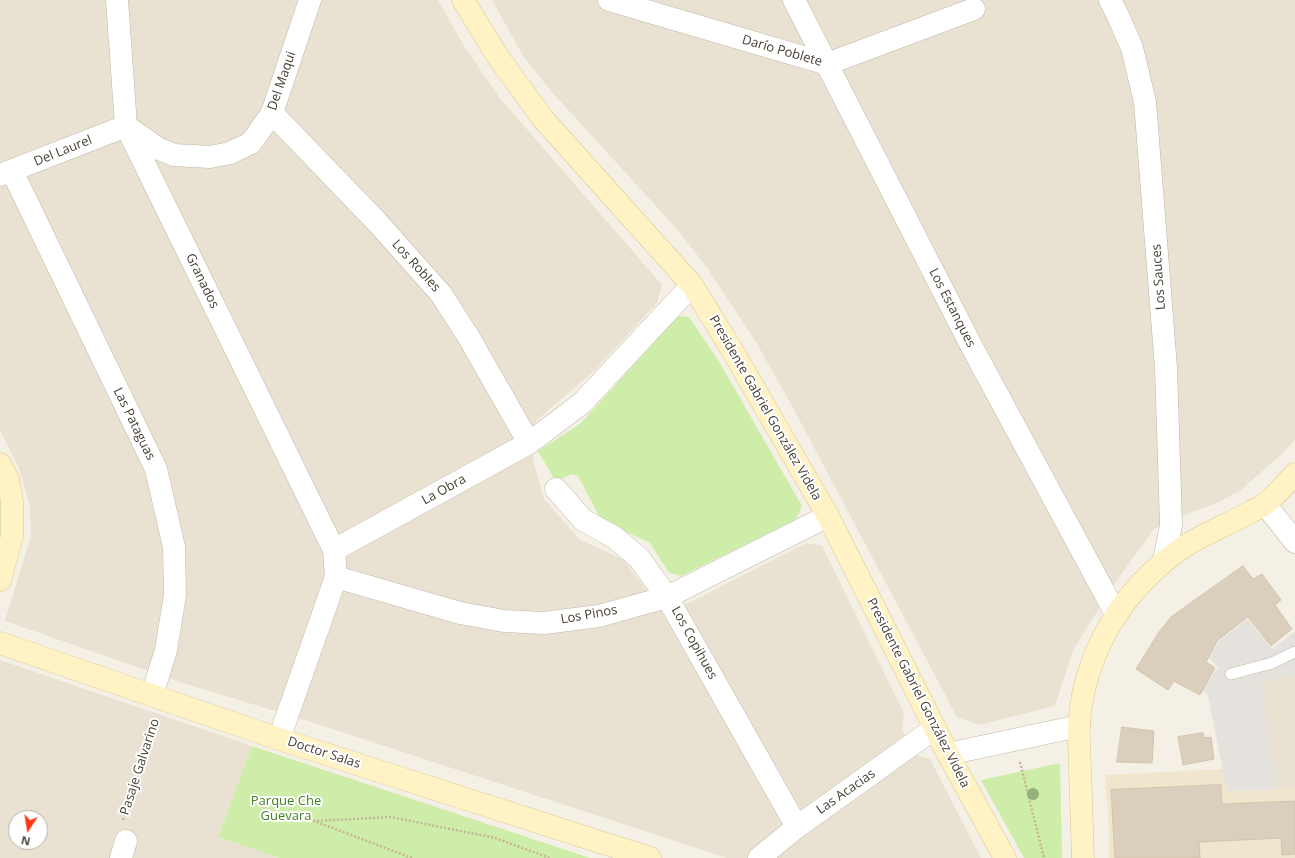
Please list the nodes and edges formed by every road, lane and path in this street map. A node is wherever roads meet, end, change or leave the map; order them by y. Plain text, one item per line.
1 (117, 0) edge
2 (310, 0) edge
3 (463, 0) edge
4 (609, 0) edge
5 (794, 0) edge
6 (1110, 0) edge
7 (974, 9) dead end
8 (828, 64) junction
9 (272, 113) junction
10 (126, 126) junction
11 (6, 173) edge
12 (692, 285) junction
13 (529, 443) junction
14 (0, 464) edge
15 (1295, 474) edge
16 (556, 489) dead end
17 (1265, 504) junction
18 (828, 516) junction
19 (1295, 542) edge
20 (334, 550) junction
21 (1164, 561) junction
22 (336, 577) junction
23 (0, 580) edge
24 (667, 596) junction
25 (1116, 614) junction
26 (0, 643) edge
27 (1295, 652) edge
28 (1230, 674) dead end
29 (157, 697) junction
30 (1079, 726) junction
31 (935, 728) junction
32 (279, 739) junction
33 (1014, 740) junction
34 (948, 754) junction
35 (797, 827) junction
36 (124, 850) edge
37 (412, 858) edge
38 (550, 858) edge
39 (650, 858) edge
40 (759, 858) edge
41 (1005, 858) edge
42 (1044, 858) edge
43 (1082, 858) edge

1 - 10 street, Granados
2 - 9 street, Del Maqui
3 - 12 main road, Presidente Gabriel González Videla
4 - 8 street, Darío Poblete
5 - 8 street, Los Estanques
6 - 21 street, Los Sauces
7 - 8 street, Darío Poblete
8 - 25 street, Los Estanques
9 - 10 street, Del Maqui
9 - 13 street, Los Robles
10 - 11 street, Del Laurel
10 - 20 street, Granados
11 - 29 street, Las Pataguas
12 - 13 street, La Obra
12 - 18 main road, Presidente Gabriel González Videla
13 - 20 street, La Obra
14 - 23 main road
15 - 17 main road
16 - 24 street, Los Copihues
17 - 19 street
17 - 21 main road
18 - 24 street, Los Pinos
18 - 31 main road, Presidente Gabriel González Videla
20 - 22 street
21 - 25 main road
22 - 24 street, Los Pinos
22 - 32 street
24 - 35 street, Los Copihues
25 - 30 main road
26 - 29 main road, Doctor Salas
27 - 28 lane
29 - 32 main road, Doctor Salas
29 - 36 path, Pasaje Galvarino
30 - 33 street
30 - 43 main road
31 - 34 main road, Presidente Gabriel González Videla
31 - 35 street, Las Acacias
32 - 39 main road, Doctor Salas
33 - 34 street
33 - 42 path
34 - 41 main road, Presidente Gabriel González Videla
35 - 40 street, Las Acacias
37 - 38 path

